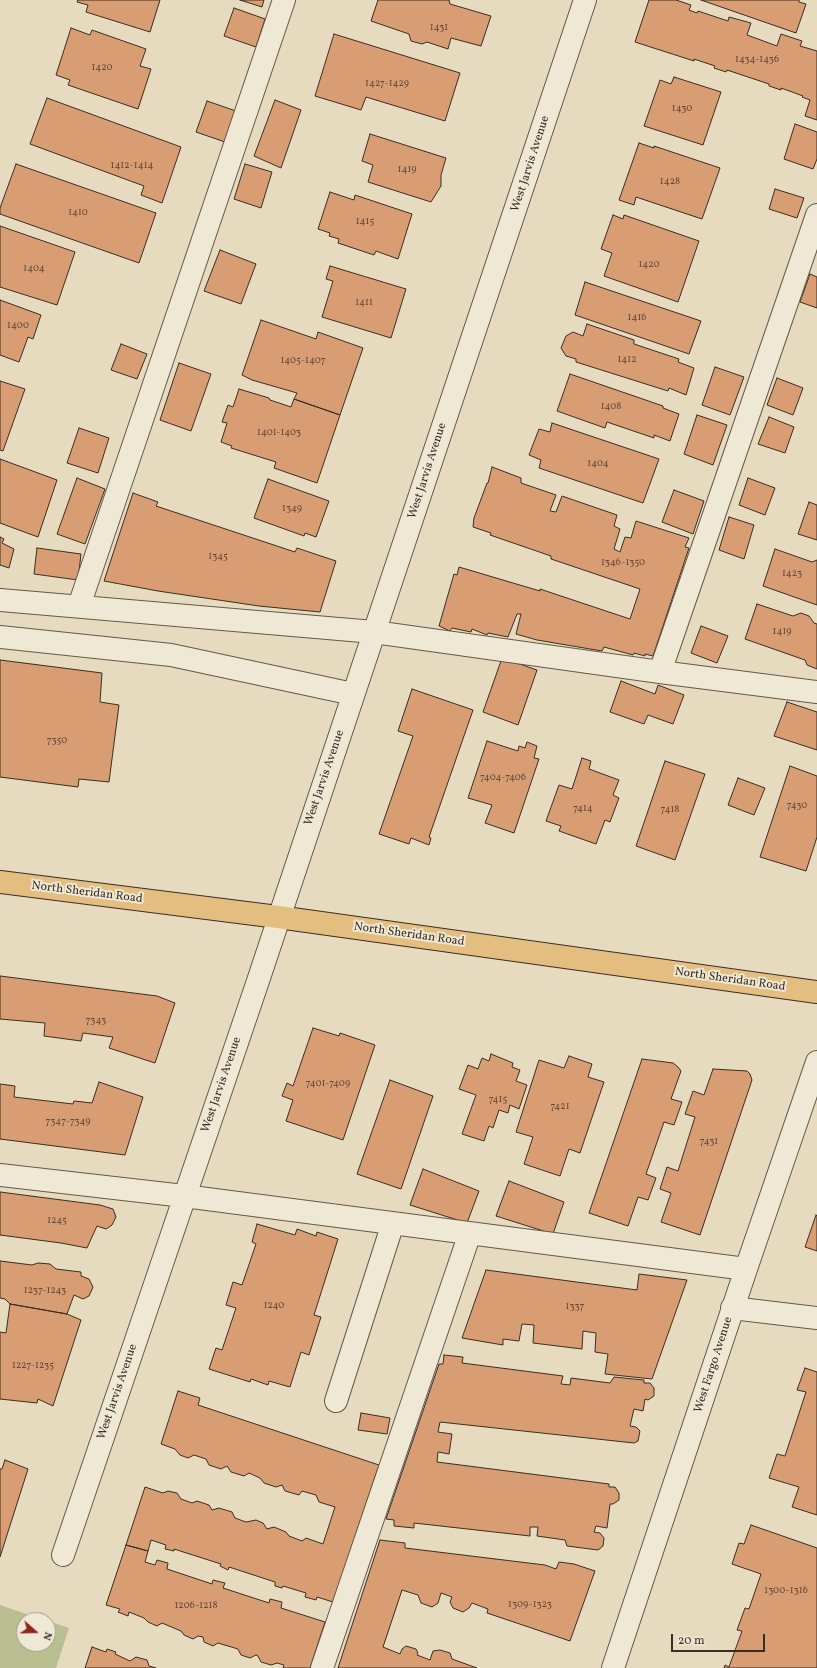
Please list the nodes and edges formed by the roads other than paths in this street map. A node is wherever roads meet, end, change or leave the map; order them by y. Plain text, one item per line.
1 (284, 0) edge
2 (585, 0) edge
3 (817, 215) edge
4 (0, 600) edge
5 (79, 606) junction
6 (374, 632) junction
7 (0, 637) edge
8 (660, 672) junction
9 (817, 692) edge
10 (353, 694) junction
11 (0, 882) edge
12 (278, 917) junction
13 (817, 992) edge
14 (817, 1062) edge
15 (0, 1175) edge
16 (184, 1196) junction
17 (393, 1223) junction
18 (470, 1233) junction
19 (746, 1269) junction
20 (732, 1308) junction
21 (817, 1318) edge
22 (336, 1401) dead end
23 (63, 1556) dead end
24 (322, 1668) edge
25 (613, 1668) edge

1 - 5 street
2 - 6 street, West Jarvis Avenue
3 - 8 street
4 - 5 street
5 - 6 street
6 - 8 street
6 - 10 street, West Jarvis Avenue
7 - 10 street
8 - 9 street
10 - 12 street, West Jarvis Avenue
11 - 12 main road, North Sheridan Road
12 - 13 main road, North Sheridan Road
12 - 16 street, West Jarvis Avenue
14 - 19 street, West Fargo Avenue
15 - 16 street
16 - 17 street
16 - 23 street, West Jarvis Avenue
17 - 18 street
17 - 22 street
18 - 19 street
18 - 24 street
19 - 20 street, West Fargo Avenue
20 - 21 street
20 - 25 street, West Fargo Avenue

